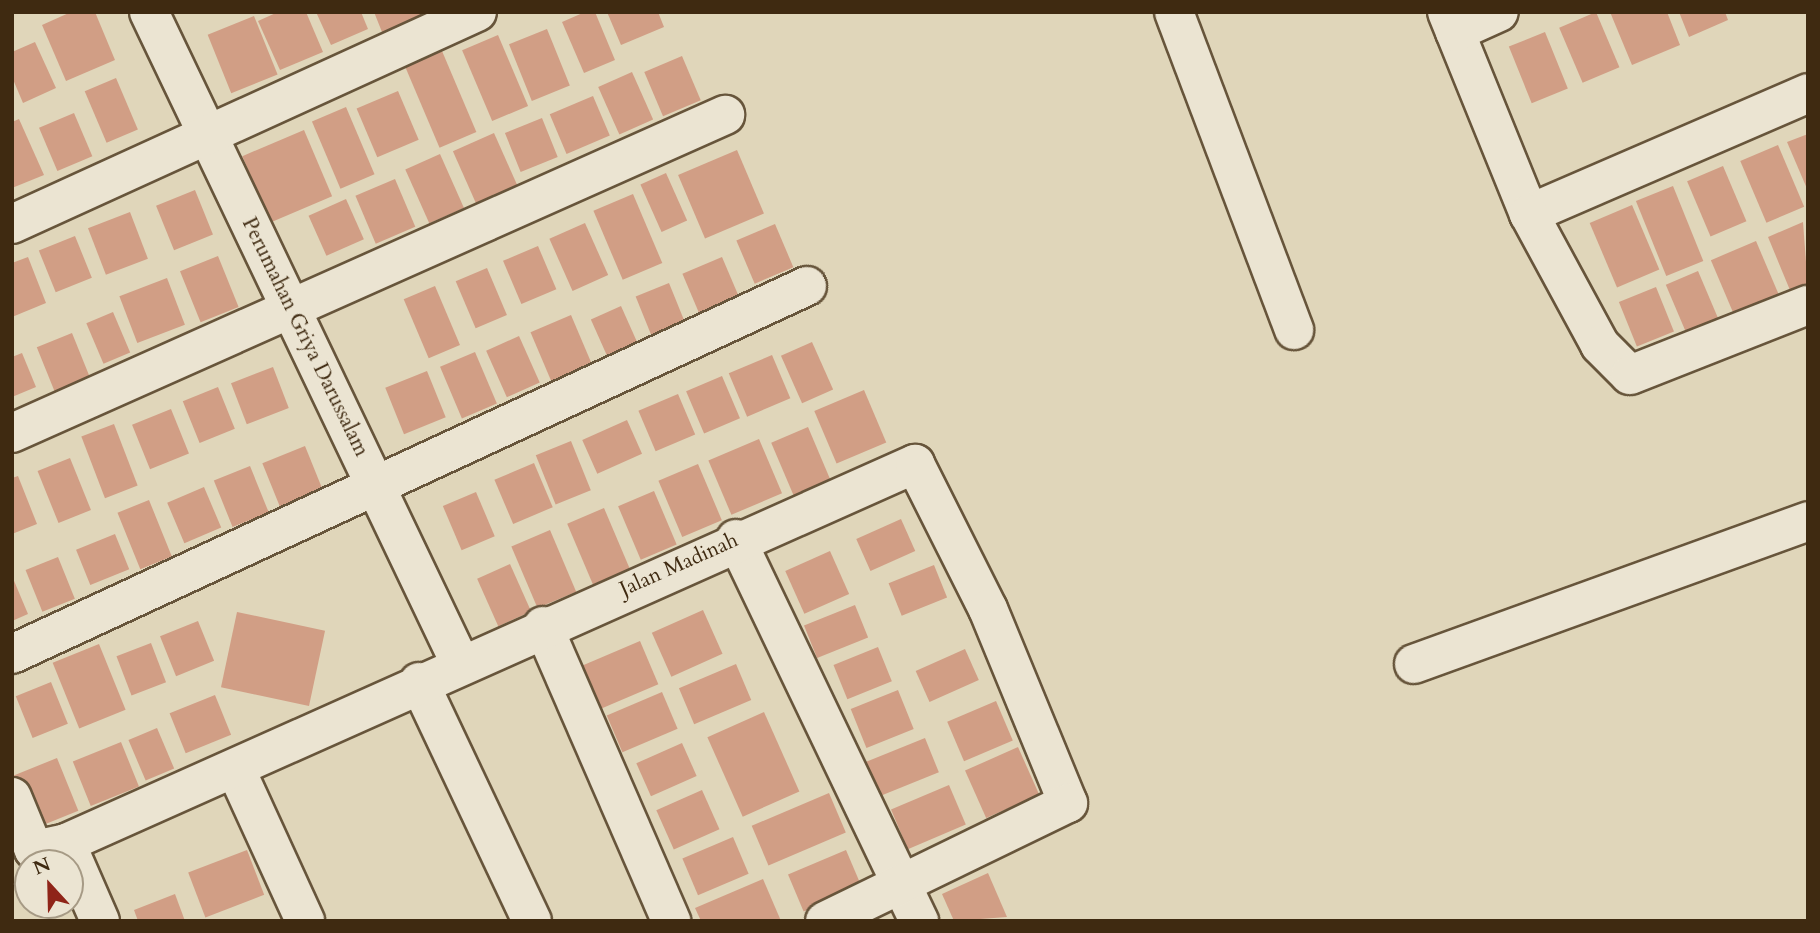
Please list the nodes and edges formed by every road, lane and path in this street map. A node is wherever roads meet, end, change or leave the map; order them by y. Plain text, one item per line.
1 (149, 12) edge
2 (477, 12) edge
3 (1174, 12) edge
4 (1499, 12) edge
5 (1451, 22) edge
6 (1808, 93) edge
7 (725, 115) dead end
8 (209, 136) junction
9 (1529, 214) junction
10 (12, 224) edge
11 (807, 286) dead end
12 (1808, 304) edge
13 (291, 310) junction
14 (1294, 330) dead end
15 (12, 433) edge
16 (374, 483) junction
17 (1808, 521) edge
18 (736, 539) junction
19 (543, 626) junction
20 (12, 654) edge
21 (460, 663) junction
22 (1414, 664) dead end
23 (419, 682) junction
24 (236, 770) junction
25 (12, 797) edge
26 (66, 843) junction
27 (902, 882) junction
28 (100, 921) edge
29 (304, 921) edge
30 (532, 921) edge
31 (671, 921) edge
32 (825, 921) edge
33 (919, 921) edge

1 - 8 street, Perumahan Griya Darussalam
2 - 8 street
3 - 14 street
4 - 5 street
5 - 9 street
6 - 9 street
7 - 13 street
8 - 10 street
8 - 13 street, Perumahan Griya Darussalam
9 - 12 street
11 - 16 street
13 - 15 street
13 - 16 street, Perumahan Griya Darussalam
16 - 20 street
16 - 21 street, Perumahan Griya Darussalam
17 - 22 street
18 - 19 street, Jalan Madinah
18 - 27 street
18 - 27 street, Jalan Madinah
19 - 21 street, Jalan Madinah
19 - 31 street
21 - 23 street, Jalan Madinah
23 - 24 street, Jalan Madinah
23 - 30 street
24 - 26 street, Jalan Madinah
24 - 29 street
25 - 26 street, Jalan Madinah
26 - 28 street
27 - 32 street
27 - 33 street

